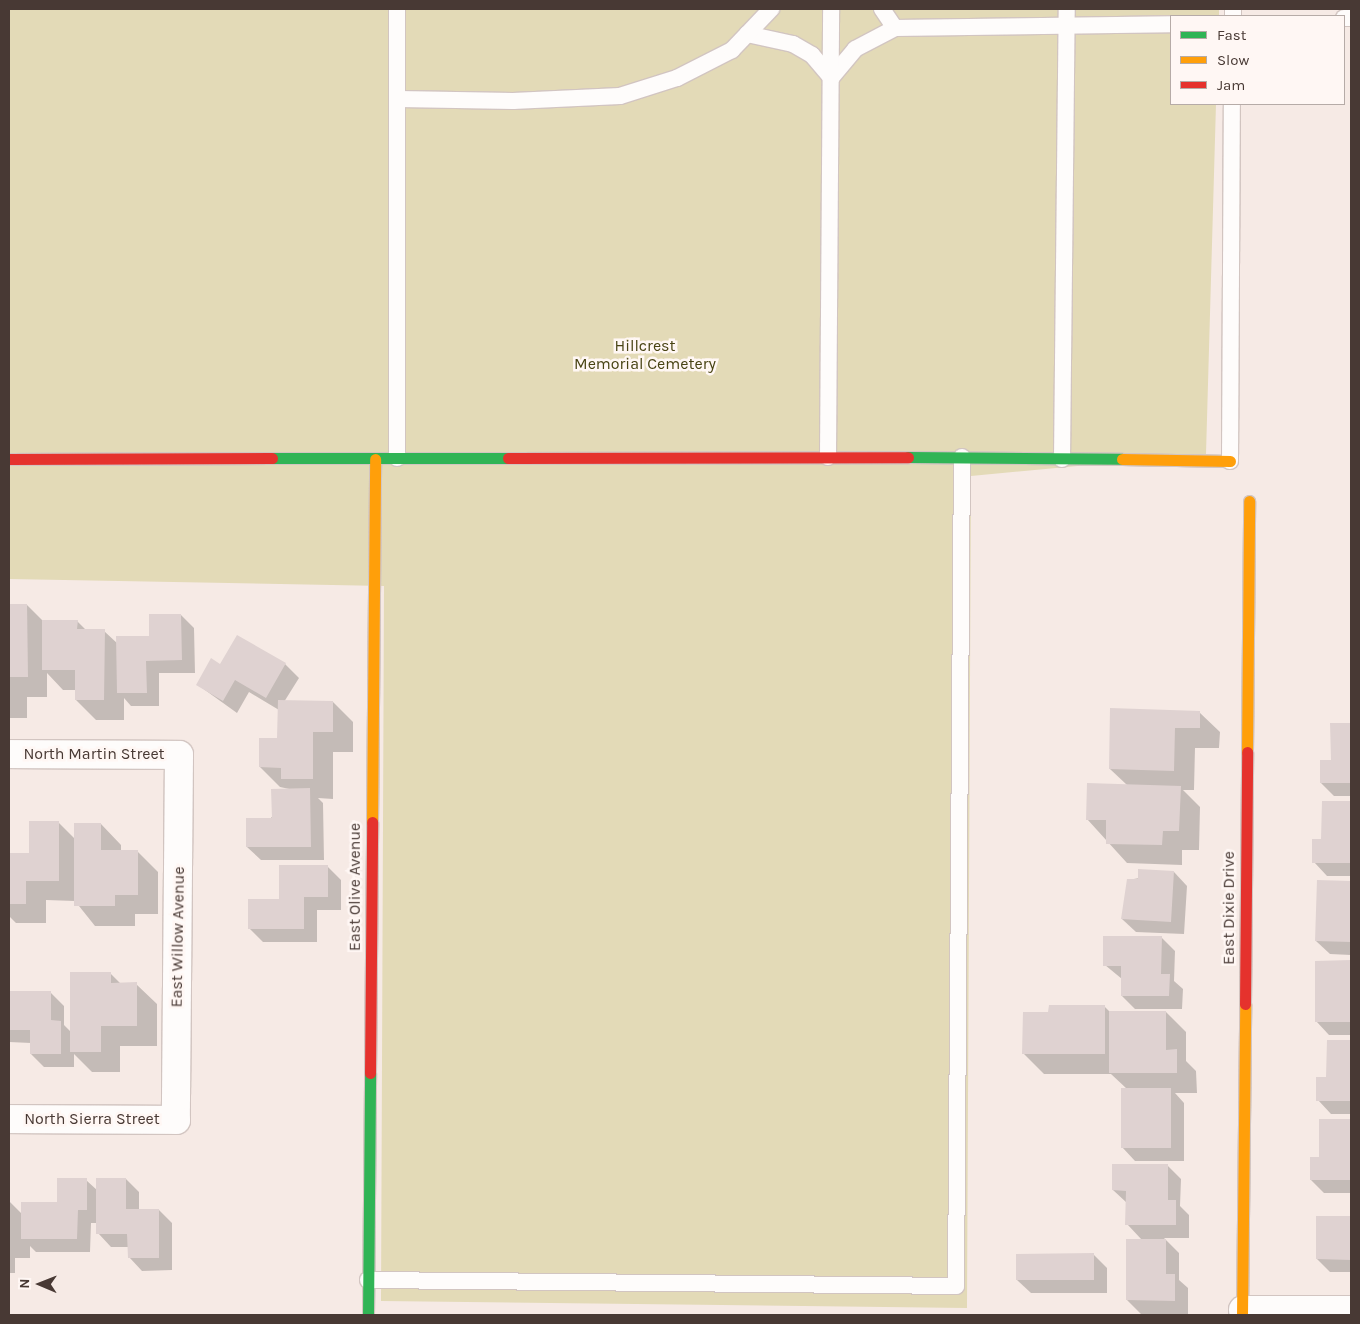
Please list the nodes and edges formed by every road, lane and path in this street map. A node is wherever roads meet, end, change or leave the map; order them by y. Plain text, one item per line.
1 (397, 9) edge
2 (771, 9) edge
3 (831, 9) edge
4 (882, 9) edge
5 (1067, 9) edge
6 (1170, 24) edge
7 (1066, 27) junction
8 (895, 28) junction
9 (747, 34) junction
10 (831, 78) junction
11 (399, 99) junction
12 (1232, 105) edge
13 (828, 457) junction
14 (962, 457) junction
15 (397, 458) junction
16 (9, 459) edge
17 (375, 459) junction
18 (1062, 459) junction
19 (1230, 461) joint
20 (1248, 502) dead end
21 (9, 754) edge
22 (179, 755) joint
23 (9, 1119) edge
24 (176, 1120) joint
25 (368, 1280) junction
26 (1351, 1310) edge
27 (1242, 1313) edge
28 (368, 1315) edge

1 - 11 lane
2 - 9 lane
3 - 10 lane
4 - 8 lane
5 - 7 lane
6 - 7 lane
7 - 8 lane
7 - 18 lane
8 - 10 lane
9 - 10 lane
9 - 11 lane
10 - 13 lane
11 - 15 lane
12 - 19 lane
13 - 14 street
13 - 15 street
14 - 18 street
14 - 25 lane
15 - 17 street
16 - 17 street
17 - 25 street, East Olive Avenue
18 - 19 street
20 - 27 street, East Dixie Drive
21 - 22 street, North Martin Street
22 - 24 street, East Willow Avenue
23 - 24 street, North Sierra Street
25 - 28 street, East Olive Avenue
26 - 27 street

